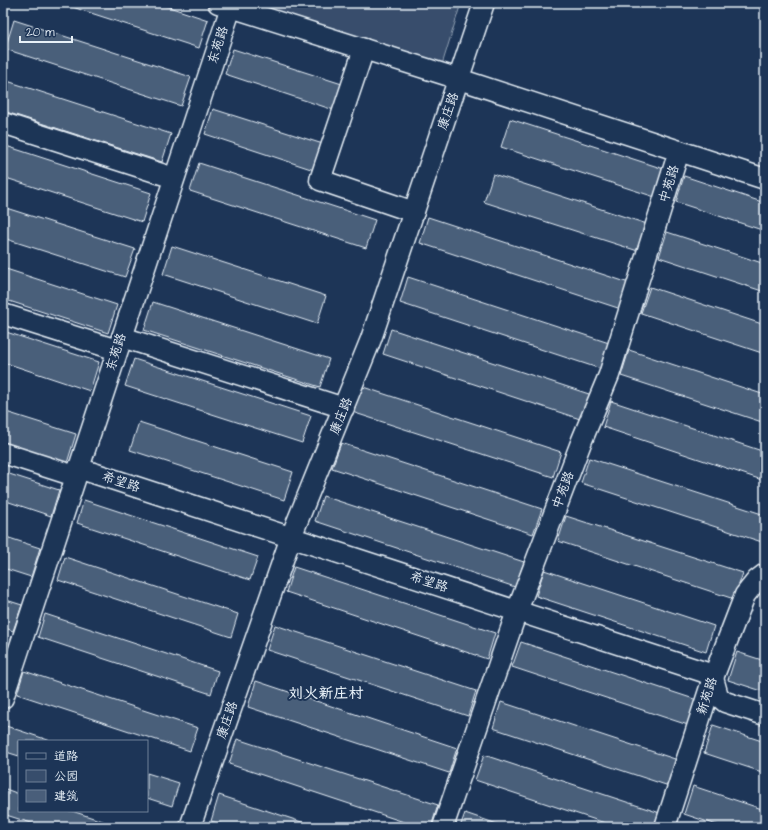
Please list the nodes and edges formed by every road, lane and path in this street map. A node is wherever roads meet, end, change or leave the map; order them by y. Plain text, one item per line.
1 (484, 3) edge
2 (224, 5) edge
3 (364, 49) junction
4 (459, 79) junction
5 (3, 123) edge
6 (679, 151) junction
7 (174, 178) junction
8 (765, 178) edge
9 (414, 212) junction
10 (3, 314) edge
11 (120, 343) junction
12 (344, 408) junction
13 (3, 453) edge
14 (77, 472) junction
15 (291, 537) junction
16 (765, 574) edge
17 (518, 611) junction
18 (713, 678) junction
19 (3, 698) edge
20 (765, 715) edge
21 (190, 827) edge
22 (443, 827) edge
23 (665, 827) edge

1 - 4 street, 康庄路
2 - 3 street
2 - 7 street, 东苑路
3 - 4 street
3 - 9 street
4 - 6 street
4 - 9 street, 康庄路
5 - 7 street
6 - 8 street
6 - 17 street, 中苑路
7 - 11 street, 东苑路
9 - 12 street, 康庄路
10 - 11 street
11 - 12 street
11 - 14 street, 东苑路
12 - 15 street, 康庄路
13 - 14 street, 希望路
14 - 15 street, 希望路
14 - 19 street, 东苑路
15 - 17 street, 希望路
15 - 21 street, 康庄路
16 - 18 street, 新苑路
17 - 18 street, 希望路
17 - 22 street, 中苑路
18 - 20 street
18 - 23 street, 新苑路

